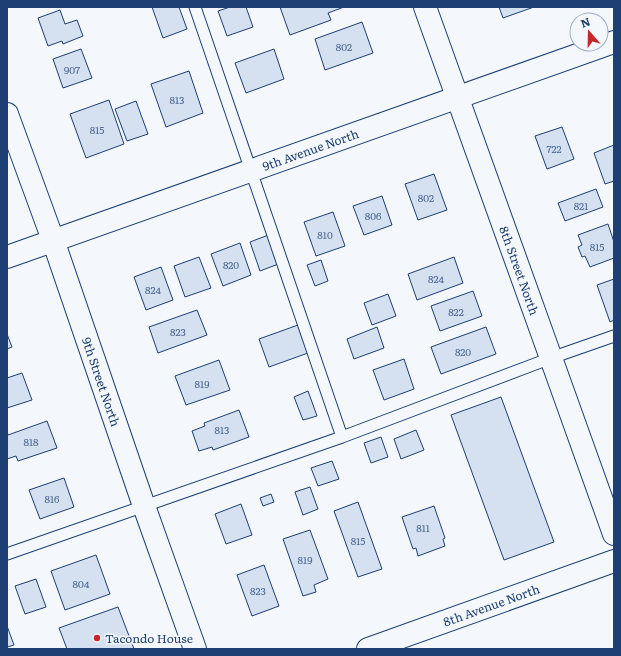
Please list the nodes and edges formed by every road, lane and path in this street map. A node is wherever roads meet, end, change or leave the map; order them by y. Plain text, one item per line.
1 (195, 7) edge
2 (424, 7) edge
3 (614, 42) edge
4 (457, 97) junction
5 (7, 114) edge
6 (251, 170) junction
7 (53, 240) junction
8 (7, 257) edge
9 (614, 336) edge
10 (552, 358) junction
11 (342, 437) junction
12 (144, 506) junction
13 (614, 534) edge
14 (7, 554) edge
15 (614, 561) edge
16 (195, 649) edge
17 (368, 649) edge

1 - 6 lane
2 - 4 street, 8th Street North
3 - 4 street, 9th Avenue North
4 - 6 street, 9th Avenue North
4 - 10 street, 8th Street North
5 - 7 street, 9th Street North
6 - 7 street, 9th Avenue North
6 - 11 lane
7 - 8 street, 9th Avenue North
7 - 12 street, 9th Street North
9 - 10 lane
10 - 11 lane
10 - 13 street, 8th Street North
11 - 12 lane
12 - 14 lane
12 - 16 street, 9th Street North
15 - 17 street, 8th Avenue North

